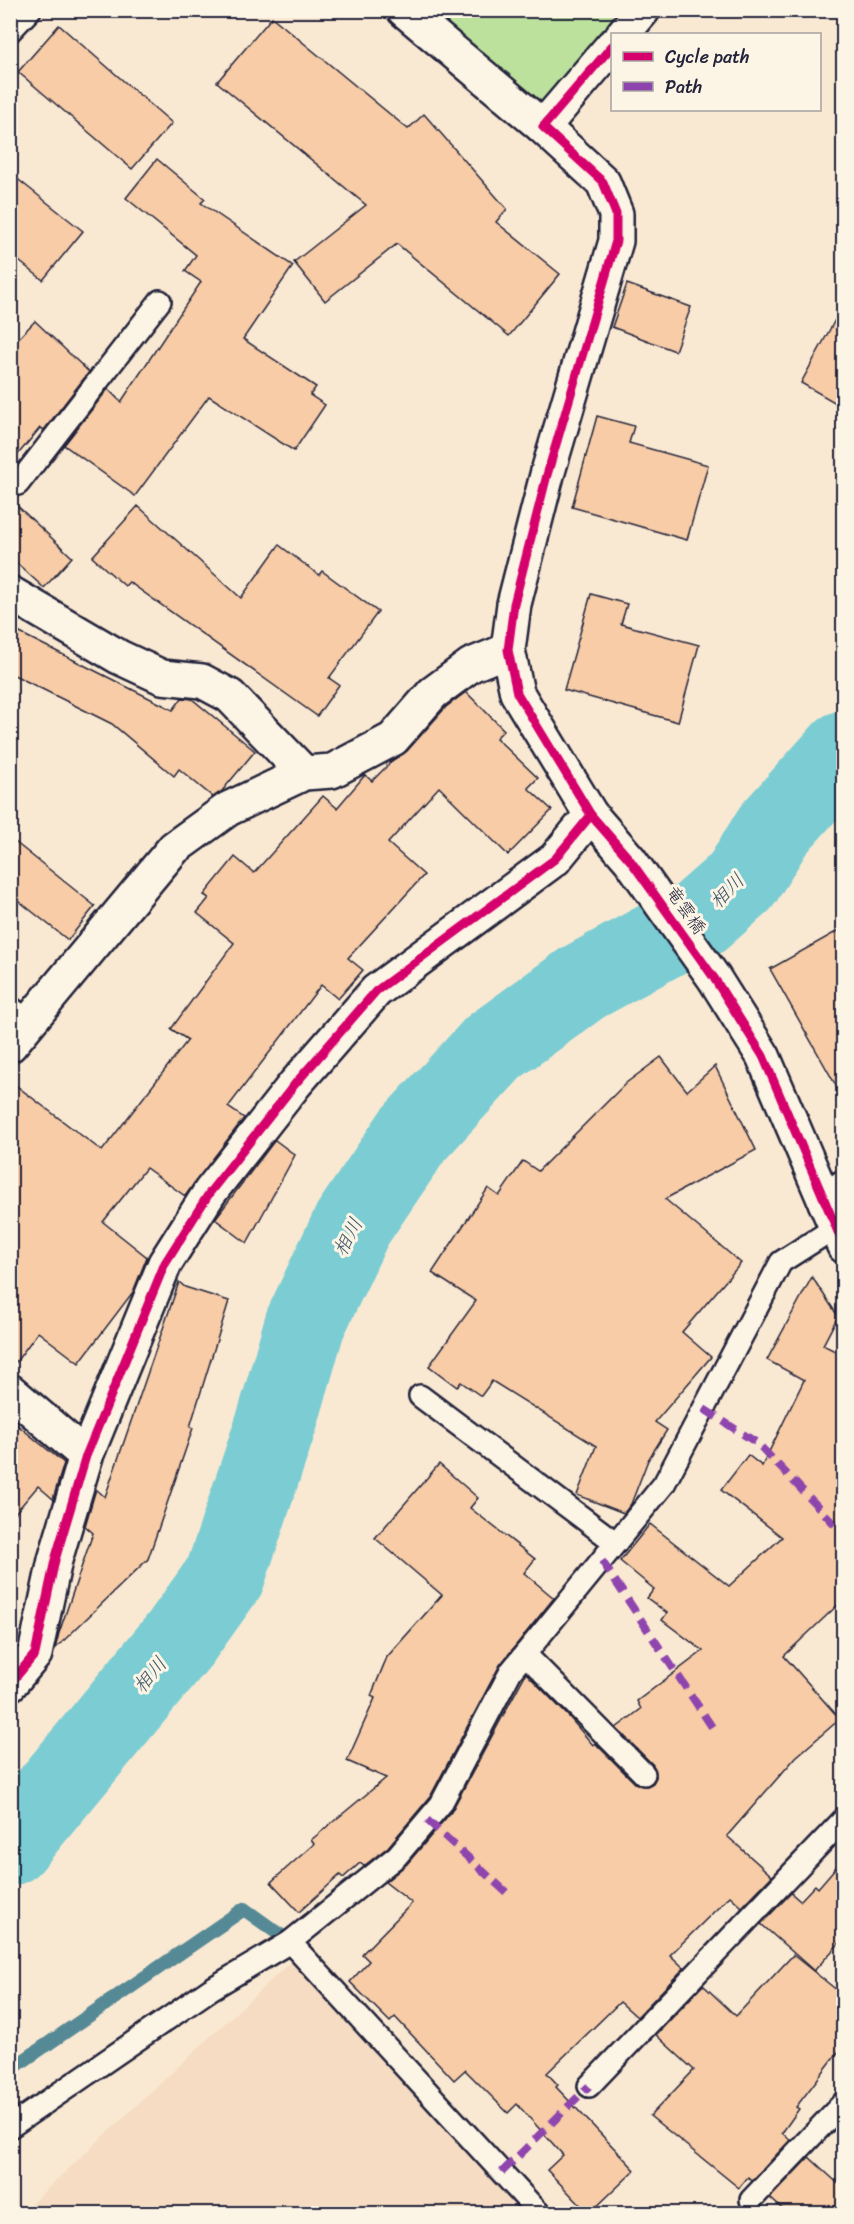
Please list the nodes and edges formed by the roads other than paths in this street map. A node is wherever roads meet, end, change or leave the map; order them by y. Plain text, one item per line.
1 (30, 10) edge
2 (404, 10) edge
3 (643, 10) edge
4 (10, 31) edge
5 (624, 33) edge
6 (611, 47) edge
7 (543, 127) junction
8 (160, 301) dead end
9 (10, 486) edge
10 (10, 592) edge
11 (508, 650) junction
12 (304, 773) junction
13 (591, 815) junction
14 (17, 1024) edge
15 (837, 1215) edge
16 (10, 1391) edge
17 (420, 1396) dead end
18 (86, 1456) junction
19 (616, 1542) junction
20 (525, 1654) junction
21 (10, 1684) edge
22 (644, 1774) dead end
23 (843, 1819) edge
24 (290, 1942) junction
25 (590, 2086) dead end
26 (843, 2102) edge
27 (10, 2127) edge
28 (752, 2200) dead end
29 (540, 2214) edge

1 - 4 lane
2 - 7 street, 竜雲橋
3 - 5 street
6 - 7 street
7 - 11 street, 竜雲橋
8 - 9 lane
10 - 12 street
11 - 12 street
11 - 13 street, 竜雲橋
12 - 14 street
13 - 15 street, 竜雲橋
13 - 18 street
15 - 19 lane
16 - 18 street
17 - 19 lane
18 - 21 street
19 - 20 lane
20 - 22 lane
20 - 24 lane
23 - 25 lane
24 - 27 lane
24 - 29 lane
26 - 28 lane

